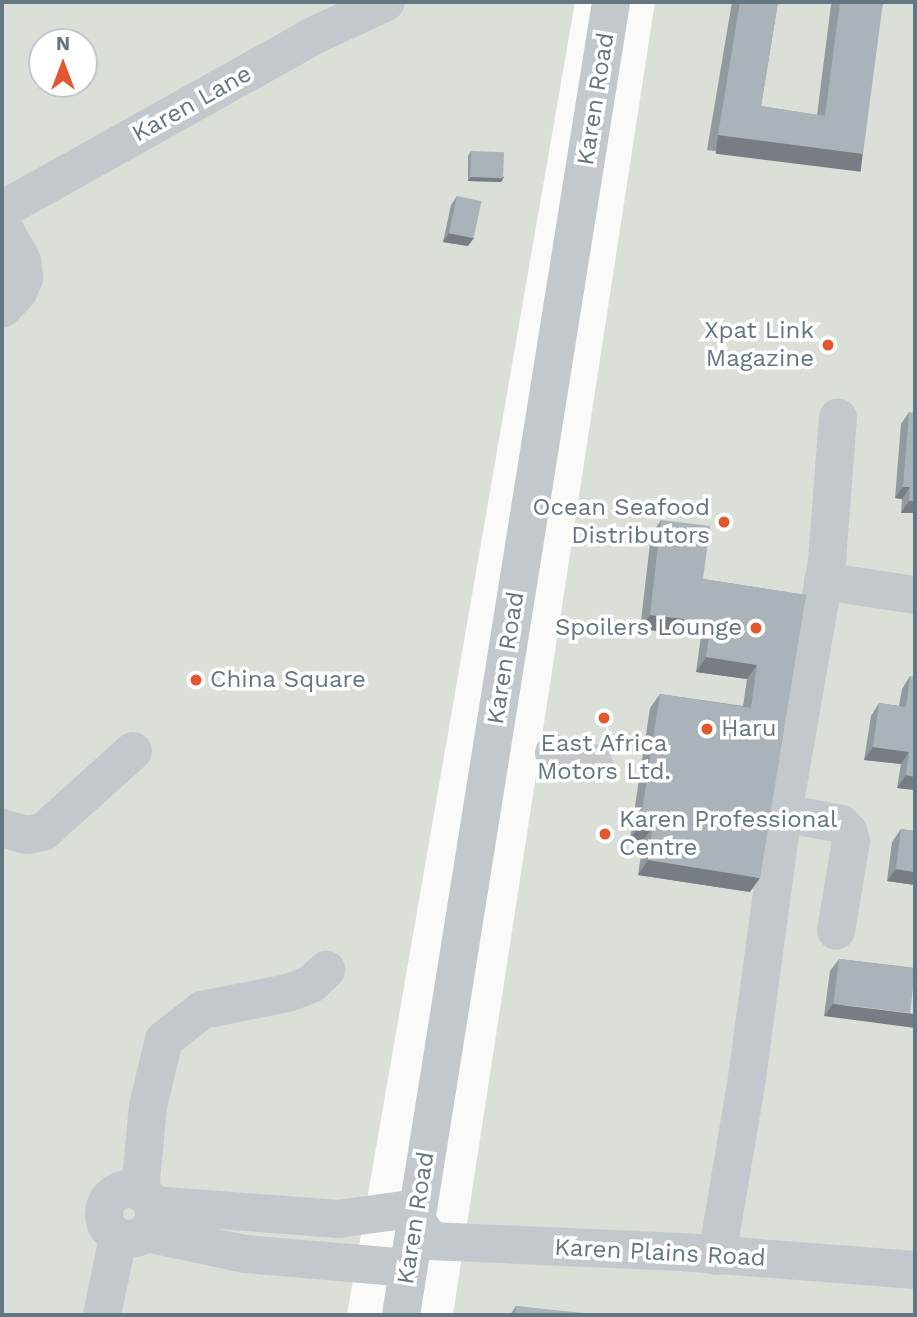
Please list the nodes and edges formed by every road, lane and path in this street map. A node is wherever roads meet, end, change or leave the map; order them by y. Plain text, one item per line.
1 (386, 2) edge
2 (611, 2) edge
3 (2, 211) edge
4 (2, 225) edge
5 (2, 309) edge
6 (838, 417) dead end
7 (823, 581) junction
8 (915, 595) edge
9 (133, 751) dead end
10 (554, 753) dead end
11 (594, 764) dead end
12 (783, 813) junction
13 (2, 828) edge
14 (836, 930) dead end
15 (326, 970) dead end
16 (416, 1213) junction
17 (139, 1221) junction
18 (717, 1256) junction
19 (408, 1268) junction
20 (915, 1270) edge
21 (102, 1315) edge
22 (125, 1315) edge
23 (401, 1315) edge

1 - 3 street, Karen Lane
2 - 16 street, Karen Road
4 - 5 street
6 - 7 street
7 - 8 street
7 - 12 street
9 - 13 street
10 - 11 street
12 - 14 street
12 - 18 street
15 - 17 street
16 - 17 street
16 - 18 street, Karen Plains Road
16 - 19 street, Karen Road
17 - 19 street
17 - 21 street
17 - 22 street
18 - 20 street, Karen Plains Road
19 - 23 street, Karen Road

